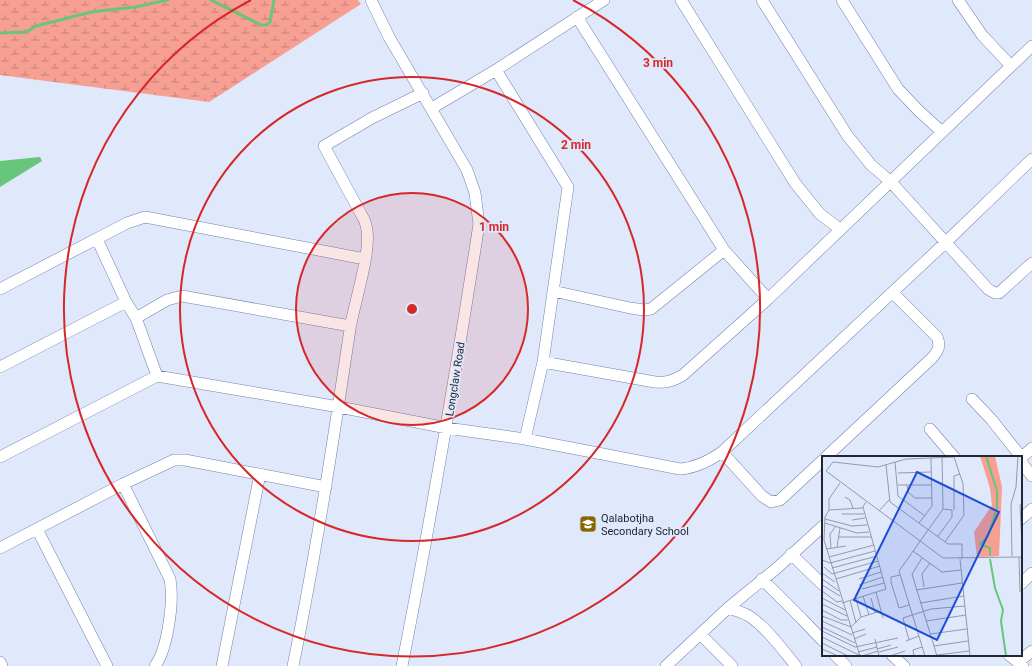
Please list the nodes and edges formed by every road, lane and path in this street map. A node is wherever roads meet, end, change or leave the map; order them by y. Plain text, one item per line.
1 (370, 0) edge
2 (604, 0) edge
3 (681, 0) edge
4 (762, 0) edge
5 (842, 0) edge
6 (958, 0) edge
7 (577, 16) junction
8 (1032, 46) edge
9 (1011, 66) junction
10 (496, 70) junction
11 (428, 101) junction
12 (942, 132) junction
13 (1032, 159) edge
14 (890, 181) junction
15 (840, 229) junction
16 (97, 239) junction
17 (945, 243) junction
18 (724, 250) junction
19 (365, 259) junction
20 (1032, 263) edge
21 (0, 289) edge
22 (553, 291) junction
23 (893, 293) junction
24 (768, 299) junction
25 (126, 302) junction
26 (136, 318) junction
27 (350, 326) junction
28 (543, 362) junction
29 (0, 366) edge
30 (157, 376) junction
31 (972, 399) dead end
32 (339, 407) junction
33 (447, 428) junction
34 (930, 429) dead end
35 (525, 439) junction
36 (1032, 448) edge
37 (722, 452) junction
38 (827, 456) edge
39 (953, 456) edge
40 (1019, 456) edge
41 (0, 457) edge
42 (1022, 458) edge
43 (822, 461) edge
44 (1022, 461) edge
45 (260, 474) junction
46 (1032, 476) edge
47 (123, 484) junction
48 (326, 487) junction
49 (1032, 509) edge
50 (1022, 518) edge
51 (822, 527) edge
52 (37, 529) junction
53 (0, 548) edge
54 (791, 554) junction
55 (1032, 573) edge
56 (762, 579) junction
57 (1022, 583) edge
58 (822, 584) edge
59 (728, 608) junction
60 (700, 634) junction
61 (822, 640) edge
62 (1032, 651) edge
63 (837, 656) edge
64 (893, 656) edge
65 (1010, 656) edge
66 (675, 657) junction
67 (0, 662) edge
68 (1021, 664) edge
69 (2, 666) edge
70 (107, 666) edge
71 (155, 666) edge
72 (222, 666) edge
73 (293, 666) edge
74 (402, 666) edge
75 (666, 666) edge
76 (682, 666) edge
77 (732, 666) edge
78 (796, 666) edge
79 (846, 666) edge
80 (904, 666) edge

1 - 11 street, Longclaw Road
2 - 7 street
3 - 15 street
4 - 14 street
5 - 12 street
6 - 9 street
7 - 10 street
7 - 18 street
8 - 9 street
9 - 12 street
10 - 11 street
10 - 22 street
11 - 19 street
11 - 33 street, Longclaw Road
12 - 14 street
13 - 17 street
14 - 15 street
14 - 17 street
15 - 24 street
16 - 19 street
16 - 21 street
16 - 25 street
17 - 20 street
17 - 23 street
18 - 22 street
18 - 24 street
19 - 27 street
22 - 28 street
23 - 37 street
23 - 38 street
24 - 28 street
25 - 26 street
25 - 29 street
26 - 27 street
26 - 30 street
27 - 32 street
28 - 35 street
30 - 32 street
30 - 41 street
31 - 40 street
32 - 33 street
32 - 48 street
33 - 35 street
33 - 74 street, Longclaw Road
34 - 39 street
35 - 37 street
36 - 42 street
37 - 43 street
44 - 46 street
45 - 47 street
45 - 48 street
45 - 72 street
47 - 52 street
47 - 71 street
48 - 73 street
49 - 50 street
51 - 54 street
52 - 53 street
52 - 70 street
54 - 56 street
54 - 58 street
55 - 57 street
56 - 59 street
56 - 61 street
59 - 60 street
59 - 78 street
60 - 66 street
60 - 77 street
62 - 68 street
63 - 79 street
64 - 80 street
65 - 68 street
66 - 75 street
66 - 76 street
67 - 69 street

